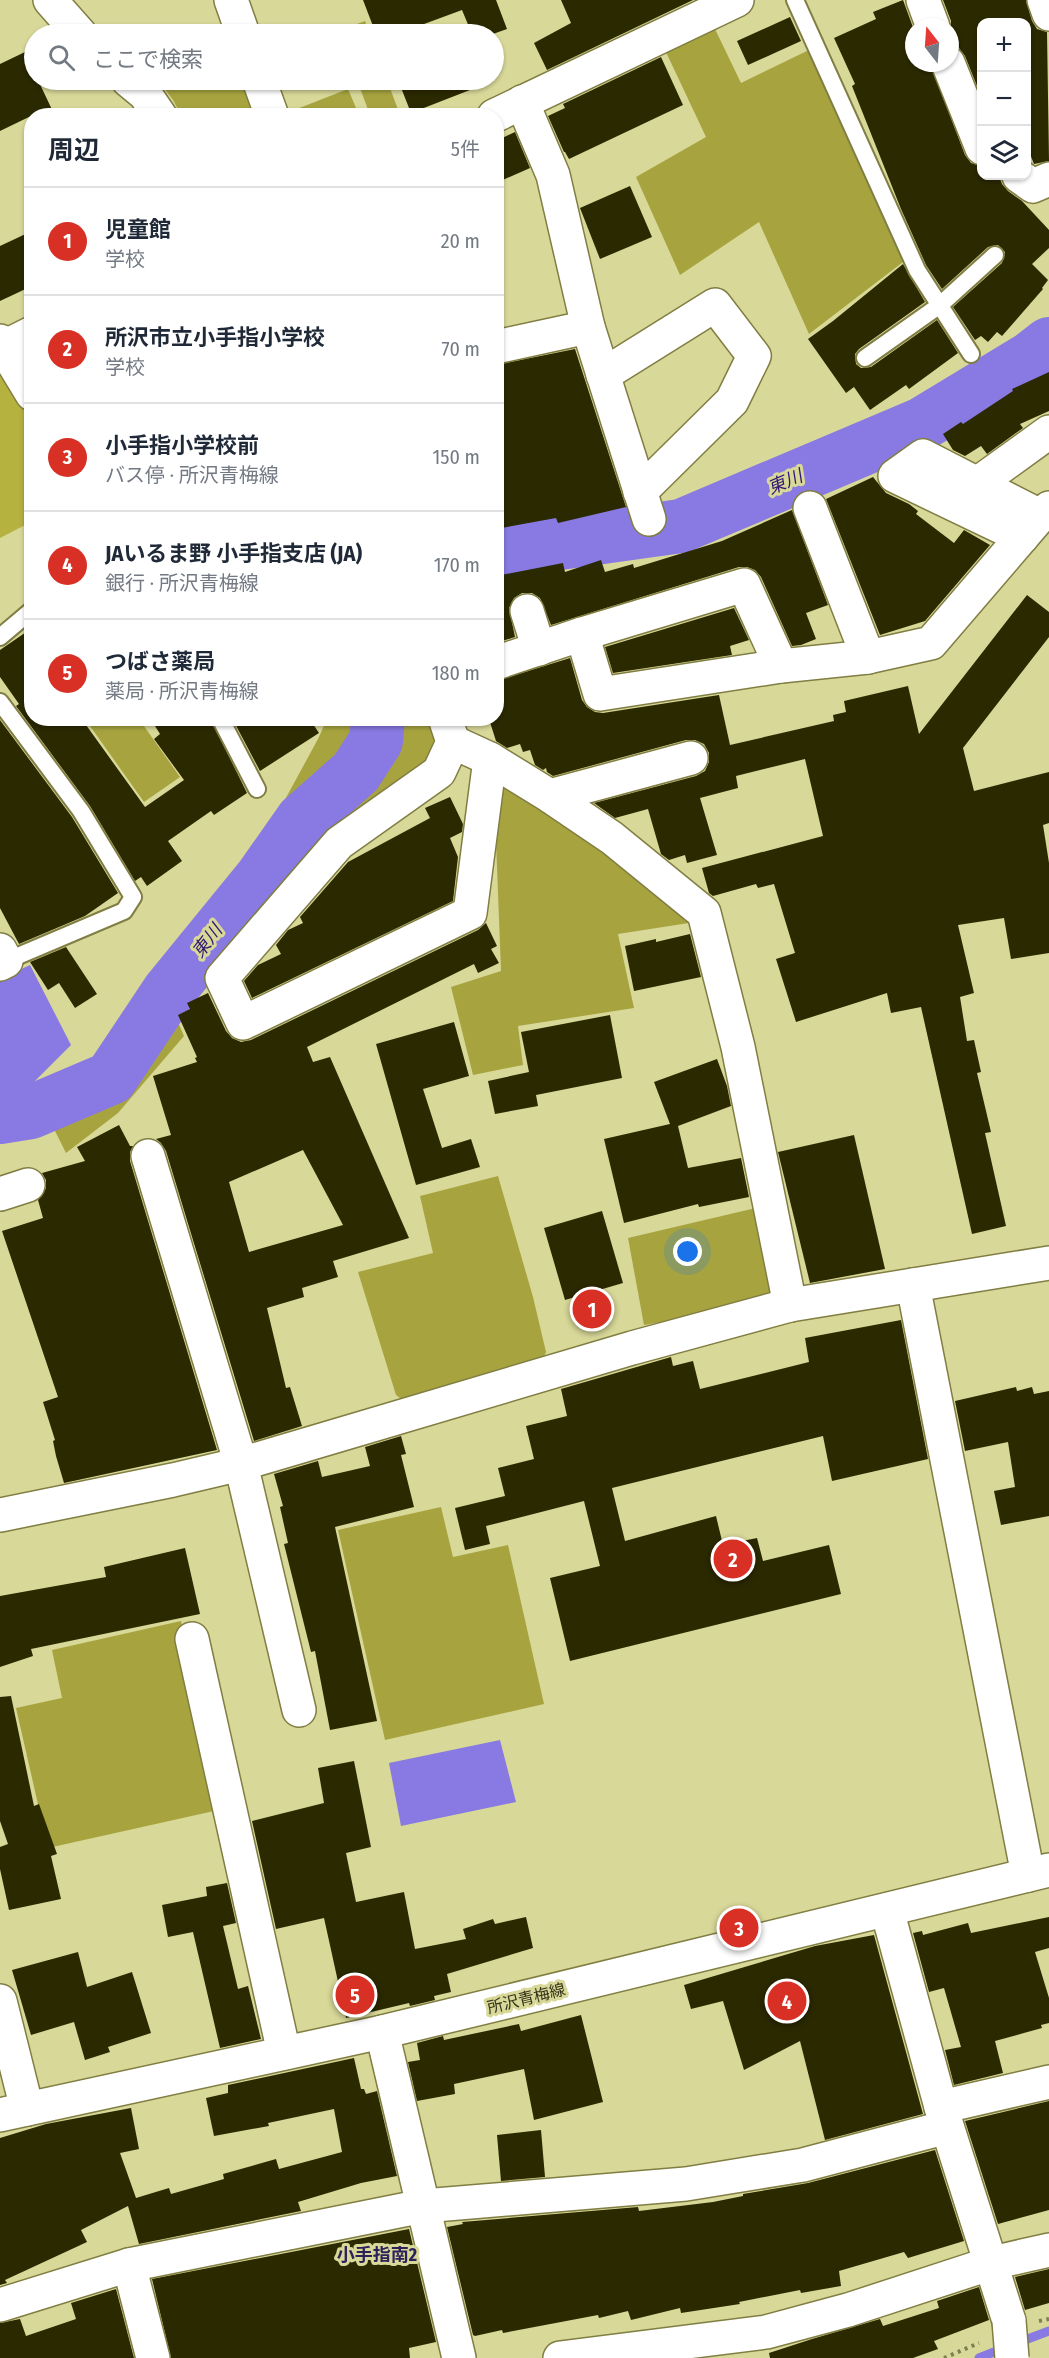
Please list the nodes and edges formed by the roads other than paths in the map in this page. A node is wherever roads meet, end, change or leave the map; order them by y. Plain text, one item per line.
1 (50, 0) edge
2 (231, 0) edge
3 (737, 0) edge
4 (795, 0) edge
5 (923, 0) edge
6 (1044, 0) edge
7 (1049, 14) edge
8 (930, 18) edge
9 (71, 24) edge
10 (239, 24) edge
11 (951, 72) edge
12 (140, 90) edge
13 (263, 90) edge
14 (155, 108) edge
15 (269, 108) edge
16 (508, 109) edge
17 (977, 138) edge
18 (1049, 179) edge
19 (1025, 180) edge
20 (995, 255) dead end
21 (940, 305) junction
22 (588, 327) junction
23 (9, 342) edge
24 (504, 345) edge
25 (971, 354) dead end
26 (865, 358) dead end
27 (603, 375) junction
28 (24, 376) edge
29 (1049, 432) edge
30 (977, 483) junction
31 (810, 508) dead end
32 (1037, 520) edge
33 (527, 611) dead end
34 (24, 616) edge
35 (582, 634) junction
36 (0, 638) edge
37 (539, 649) junction
38 (868, 657) junction
39 (504, 660) edge
40 (781, 666) junction
41 (0, 702) edge
42 (224, 726) edge
43 (449, 730) edge
44 (691, 758) dead end
45 (490, 759) junction
46 (257, 789) dead end
47 (550, 796) junction
48 (2, 959) edge
49 (148, 1156) dead end
50 (1049, 1263) edge
51 (913, 1285) junction
52 (790, 1305) junction
53 (241, 1464) junction
54 (0, 1515) edge
55 (192, 1639) dead end
56 (299, 1710) dead end
57 (1039, 1873) edge
58 (887, 1910) junction
59 (0, 2001) edge
60 (382, 2032) junction
61 (284, 2053) junction
62 (1049, 2082) edge
63 (14, 2112) edge
64 (944, 2117) junction
65 (423, 2206) junction
66 (1049, 2250) edge
67 (992, 2263) junction
68 (129, 2265) junction
69 (0, 2305) edge
70 (153, 2358) edge
71 (459, 2358) edge
72 (560, 2358) edge
73 (1012, 2358) edge

1 - 9 street
2 - 10 street
3 - 16 street
4 - 21 lane
5 - 8 street
6 - 7 street
11 - 17 street
12 - 14 street
13 - 15 street
16 - 22 street
18 - 19 street
20 - 21 lane
21 - 25 lane
21 - 26 lane
22 - 24 street
22 - 27 street
23 - 28 street
27 - 27 street
29 - 30 street
30 - 32 street
30 - 32 street
31 - 38 street
32 - 38 street
33 - 37 street
34 - 36 lane
35 - 37 street
35 - 40 street
35 - 40 street
37 - 39 street
38 - 40 street
41 - 48 lane
42 - 46 lane
43 - 45 street
43 - 45 street
44 - 47 street
45 - 47 street
47 - 52 street
49 - 53 street
50 - 51 street
51 - 52 street
51 - 57 street
52 - 53 street
53 - 54 street
53 - 56 street
55 - 61 street
57 - 58 street, 所沢青梅線
58 - 60 street, 所沢青梅線
58 - 64 street
59 - 63 street
60 - 61 street, 所沢青梅線
60 - 65 street
61 - 63 street, 所沢青梅線
62 - 64 street
64 - 65 street
64 - 67 street
65 - 68 street
65 - 71 street
66 - 67 street
67 - 72 street
67 - 73 street, bridge
68 - 69 street
68 - 70 street

